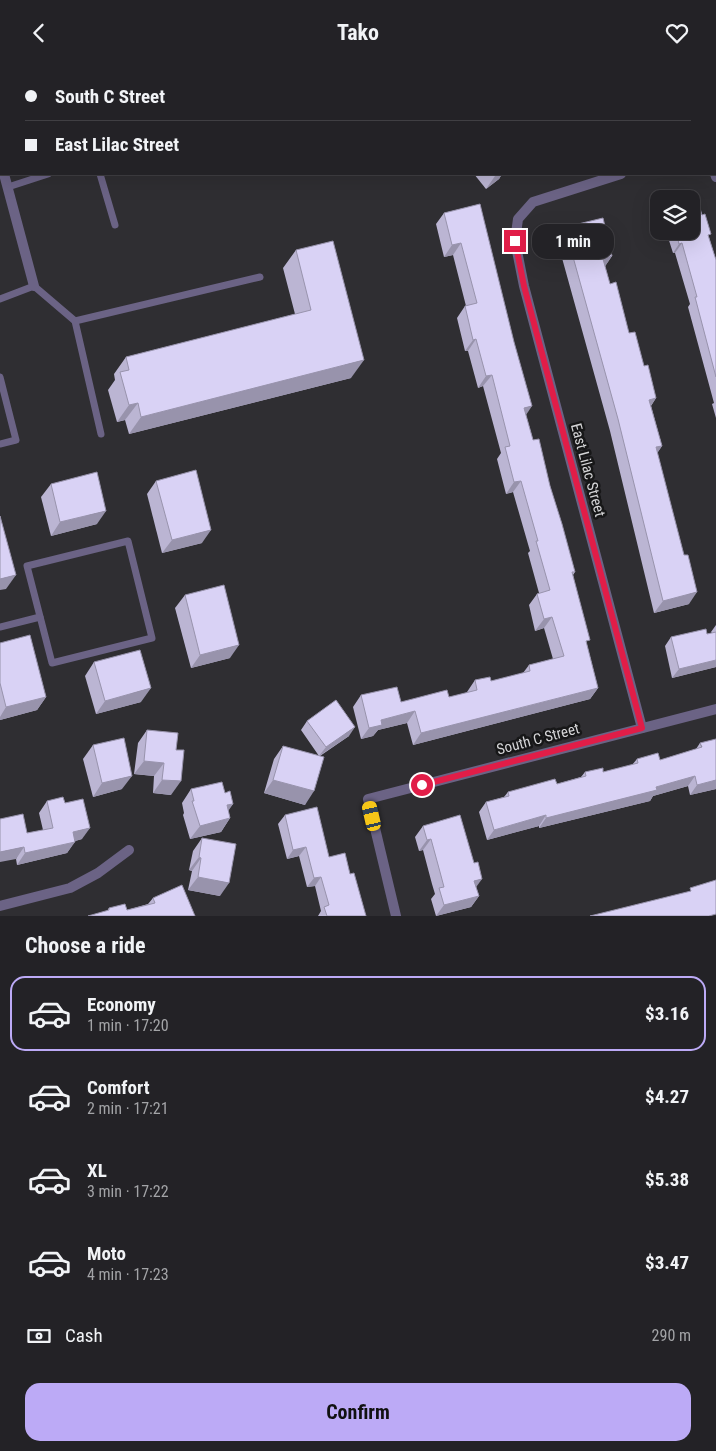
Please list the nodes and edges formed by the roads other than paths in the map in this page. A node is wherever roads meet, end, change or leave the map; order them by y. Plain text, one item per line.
1 (4, 175) edge
2 (45, 175) edge
3 (100, 175) edge
4 (619, 175) edge
5 (8, 187) junction
6 (115, 225) dead end
7 (260, 277) dead end
8 (34, 286) junction
9 (0, 299) edge
10 (75, 321) junction
11 (0, 377) edge
12 (101, 434) dead end
13 (0, 444) edge
14 (40, 617) junction
15 (0, 627) edge
16 (716, 709) edge
17 (642, 728) junction
18 (129, 850) dead end
19 (0, 906) edge
20 (396, 916) edge

1 - 5 street
2 - 5 lane
3 - 6 lane
4 - 17 street, East Lilac Street
5 - 8 street
7 - 10 lane
8 - 9 lane
8 - 10 lane
10 - 12 lane
11 - 13 lane
14 - 14 lane
14 - 15 lane
16 - 17 street, South C Street
17 - 20 street, South C Street
18 - 19 street

